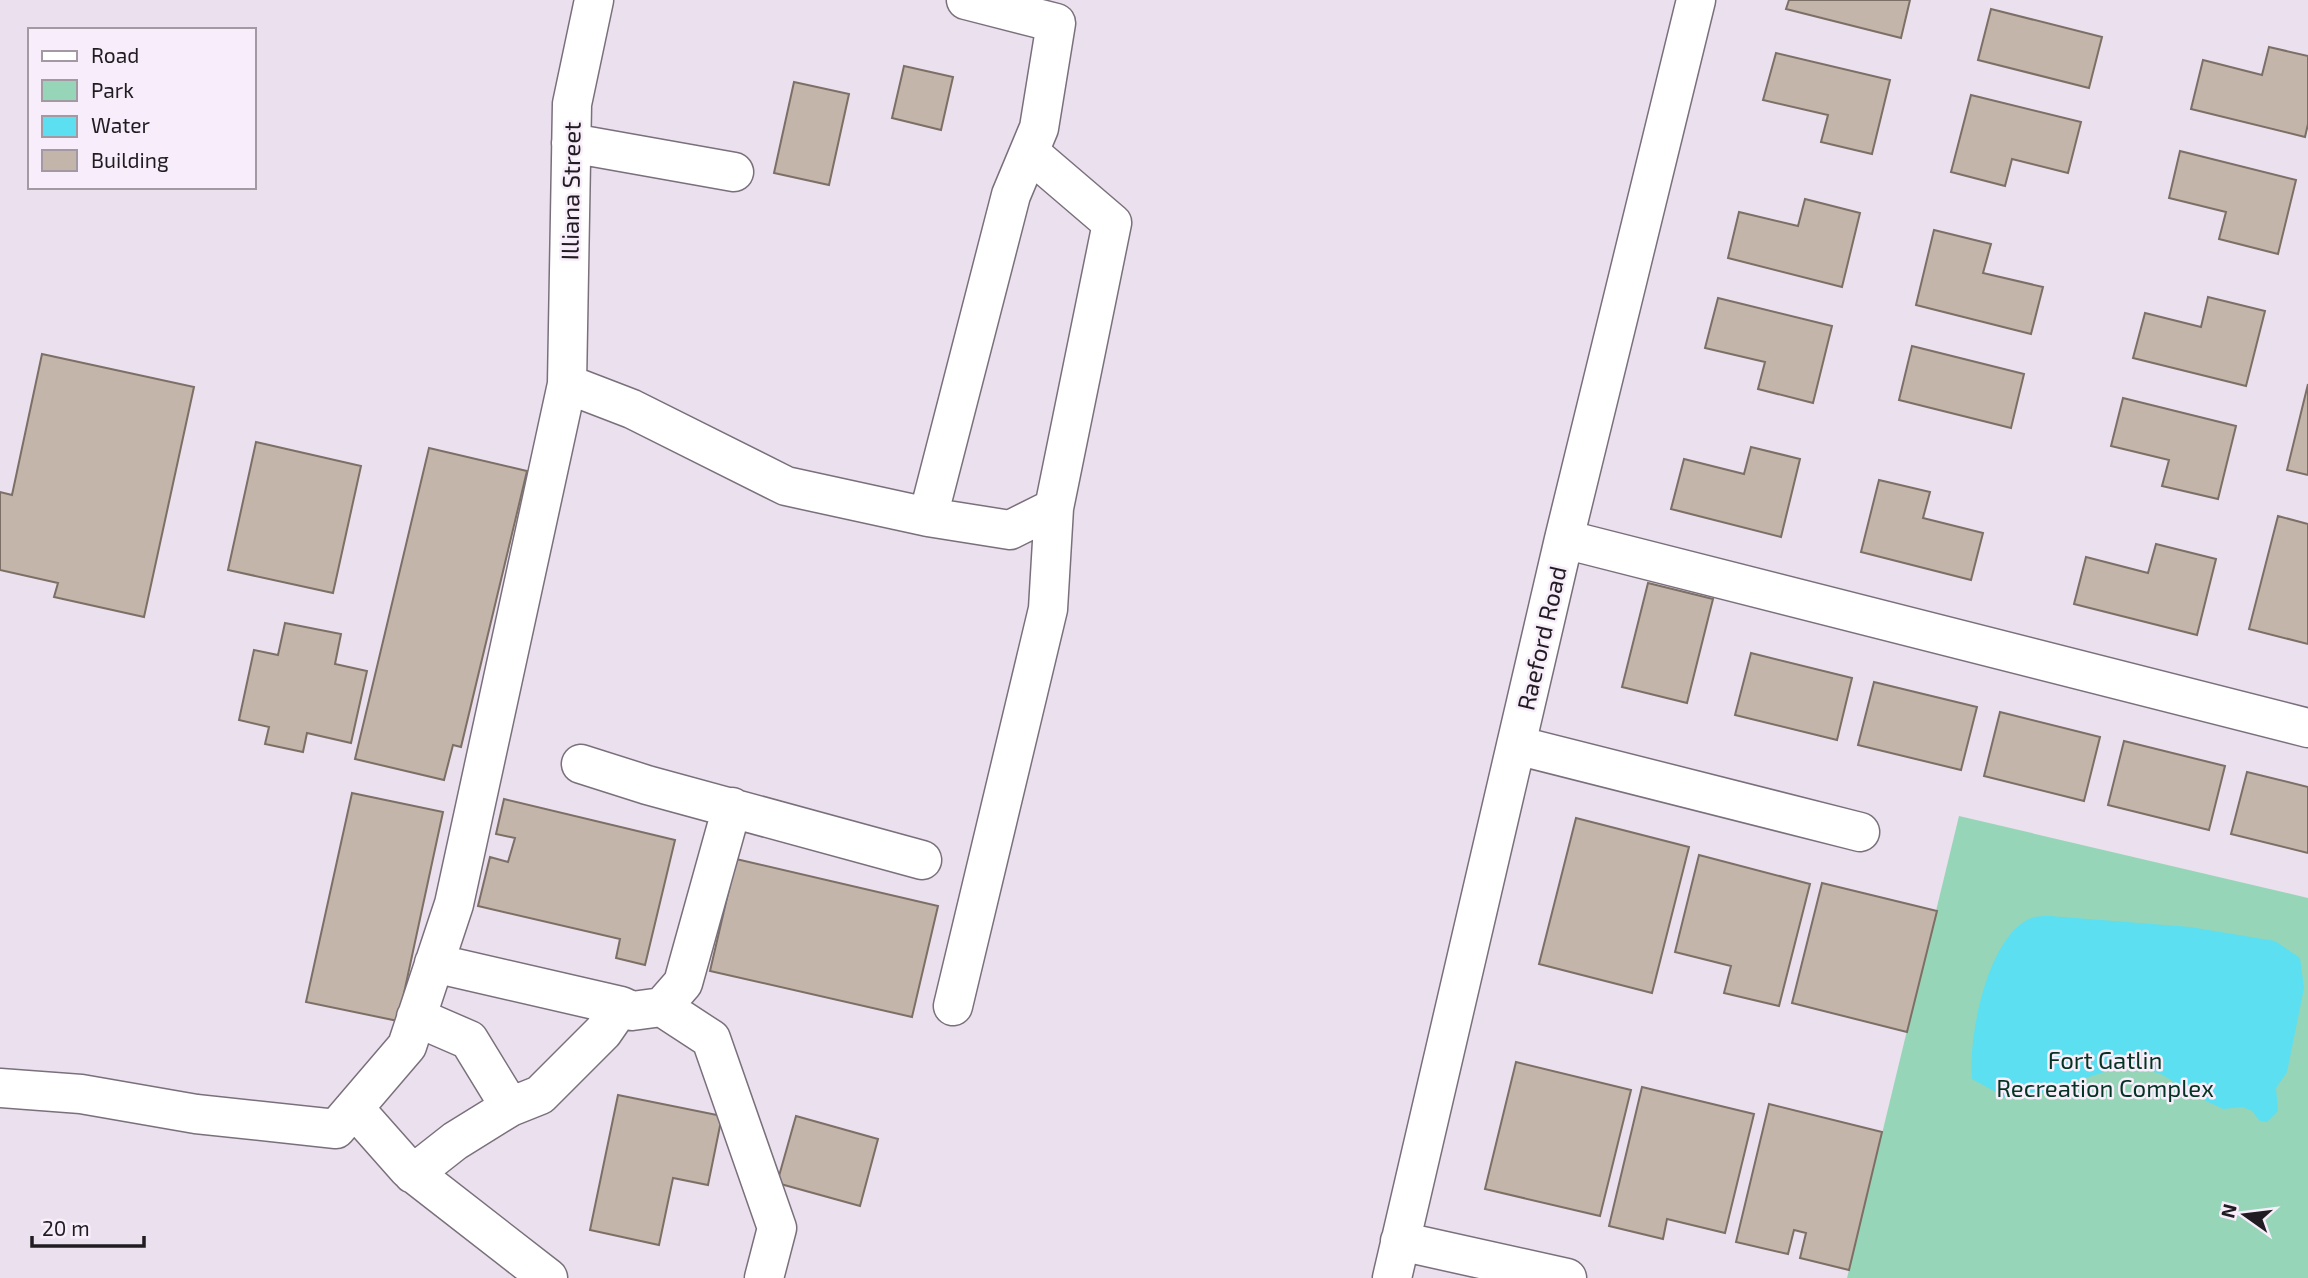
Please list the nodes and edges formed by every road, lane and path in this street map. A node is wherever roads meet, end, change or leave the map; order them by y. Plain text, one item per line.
1 (594, 0) edge
2 (966, 0) edge
3 (1696, 0) edge
4 (571, 143) junction
5 (1029, 152) junction
6 (734, 172) dead end
7 (567, 384) junction
8 (1054, 508) junction
9 (928, 517) junction
10 (1564, 539) junction
11 (2308, 728) edge
12 (1516, 745) junction
13 (581, 764) dead end
14 (732, 807) junction
15 (1860, 832) dead end
16 (922, 859) dead end
17 (434, 963) junction
18 (621, 1006) junction
19 (662, 1006) junction
20 (953, 1006) dead end
21 (416, 1017) junction
22 (0, 1088) edge
23 (510, 1107) junction
24 (354, 1108) junction
25 (413, 1174) junction
26 (1400, 1241) junction
27 (548, 1278) edge
28 (764, 1278) edge
29 (1392, 1278) edge
30 (1567, 1278) edge

1 - 4 street, Illiana Street
2 - 5 street
3 - 10 street, Raeford Road
4 - 6 street
4 - 7 street, Illiana Street
5 - 8 street
5 - 9 street
7 - 9 street
7 - 17 street, Illiana Street
8 - 9 street
8 - 20 street
10 - 11 street
10 - 12 street, Raeford Road
12 - 15 street
12 - 26 street, Raeford Road
13 - 14 street
14 - 16 street
14 - 19 street
17 - 18 street
17 - 21 street, Illiana Street
18 - 19 street
18 - 23 street
19 - 28 street
21 - 23 street
21 - 24 street, Illiana Street
22 - 24 street, Illiana Street
23 - 25 street
24 - 25 street
25 - 27 street
26 - 29 street, Raeford Road
26 - 30 street

